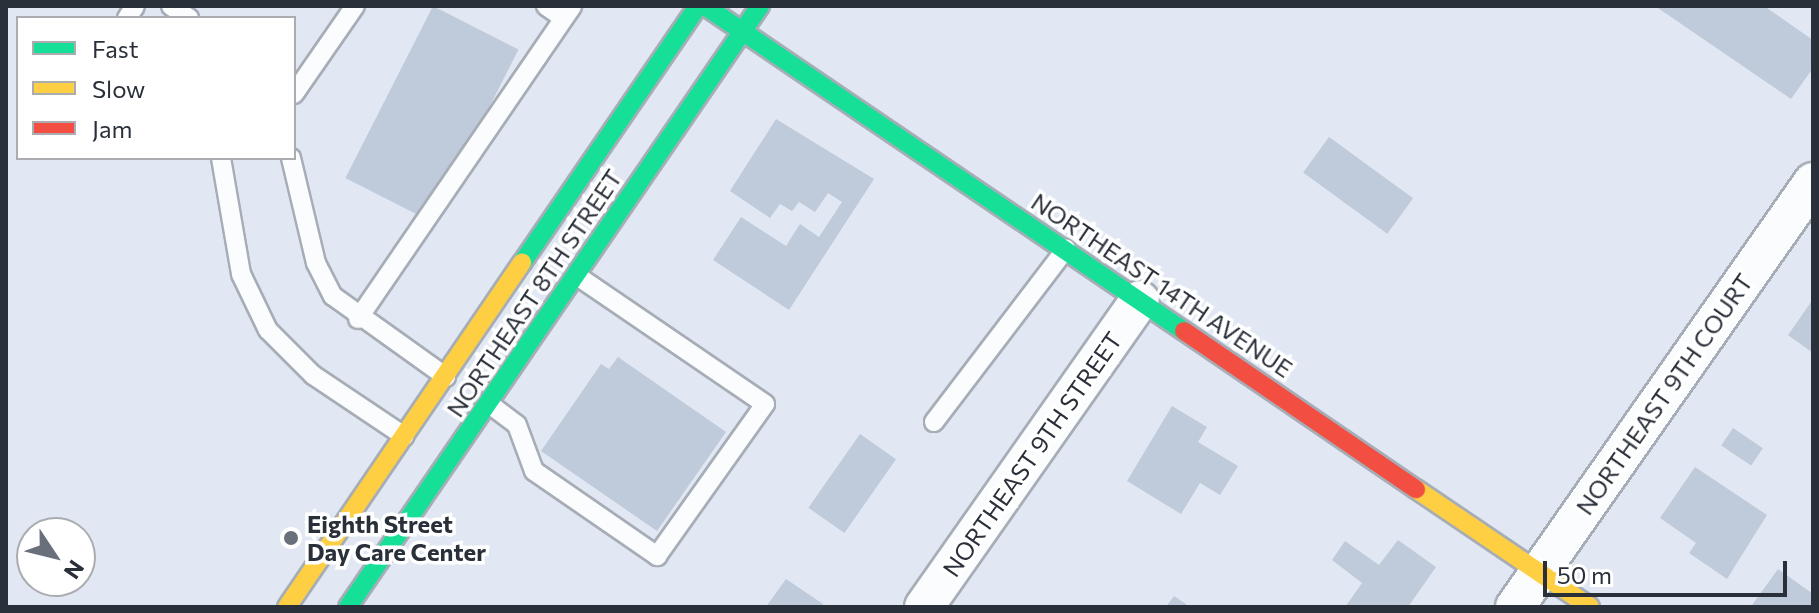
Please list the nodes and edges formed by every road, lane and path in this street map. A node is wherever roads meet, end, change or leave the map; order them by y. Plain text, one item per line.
1 (355, 6) edge
2 (546, 6) edge
3 (698, 6) edge
4 (705, 6) edge
5 (760, 6) edge
6 (568, 12) edge
7 (744, 30) junction
8 (296, 91) edge
9 (221, 160) edge
10 (291, 160) edge
11 (1813, 182) edge
12 (1066, 249) junction
13 (576, 275) junction
14 (1140, 300) junction
15 (358, 319) junction
16 (446, 377) junction
17 (488, 403) junction
18 (934, 422) dead end
19 (404, 436) junction
20 (446, 464) junction
21 (1539, 572) junction
22 (287, 607) edge
23 (348, 607) edge
24 (924, 607) edge
25 (1515, 607) edge
26 (1590, 607) edge

1 - 8 lane
2 - 6 lane
3 - 16 main road, NORTHEAST 8TH STREET
4 - 7 main road, NORTHEAST 14TH AVENUE
5 - 7 main road, NORTHEAST 8TH STREET
6 - 15 lane
7 - 12 main road, NORTHEAST 14TH AVENUE
7 - 13 main road, NORTHEAST 8TH STREET
9 - 19 lane
10 - 15 lane
11 - 21 street, NORTHEAST 9TH COURT
12 - 14 main road, NORTHEAST 14TH AVENUE
12 - 18 lane
13 - 17 main road, NORTHEAST 8TH STREET
13 - 17 lane
14 - 21 main road, NORTHEAST 14TH AVENUE
14 - 24 street, NORTHEAST 9TH STREET
15 - 16 lane
16 - 17 main road
16 - 19 main road, NORTHEAST 8TH STREET
17 - 20 main road, NORTHEAST 8TH STREET
19 - 20 main road
19 - 22 main road, NORTHEAST 8TH STREET
20 - 23 main road, NORTHEAST 8TH STREET
21 - 25 street, NORTHEAST 9TH COURT
21 - 26 main road, NORTHEAST 14TH AVENUE

